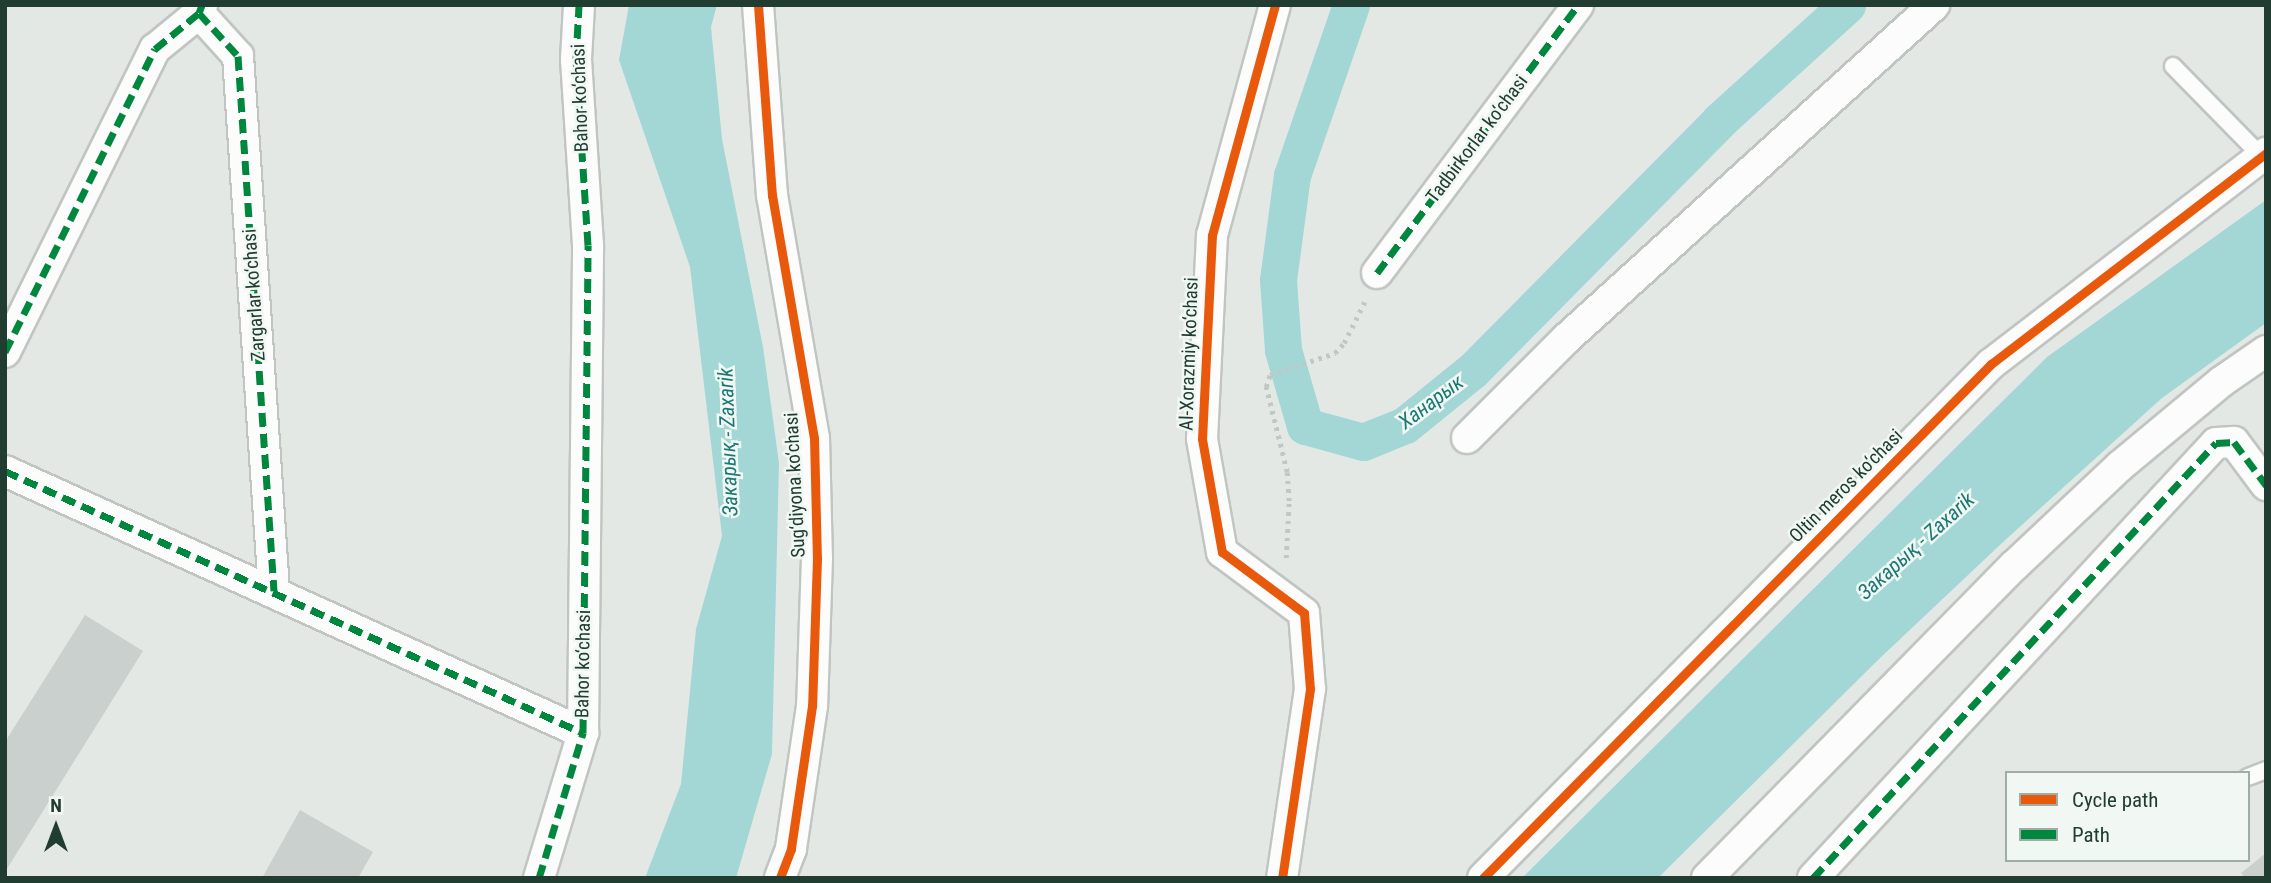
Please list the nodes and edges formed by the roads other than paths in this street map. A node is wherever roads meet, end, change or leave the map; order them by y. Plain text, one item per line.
1 (579, 5) edge
2 (758, 5) edge
3 (1275, 5) edge
4 (1578, 5) edge
5 (1934, 5) edge
6 (201, 9) edge
7 (2173, 65) dead end
8 (2263, 155) edge
9 (1377, 273) road end
10 (2266, 351) edge
11 (5, 352) edge
12 (1467, 438) dead end
13 (5, 471) edge
14 (2266, 485) edge
15 (274, 592) junction
16 (583, 733) junction
17 (538, 878) edge
18 (780, 878) edge
19 (1282, 878) edge
20 (1483, 878) edge
21 (1707, 878) edge
22 (1813, 878) edge

1 - 16 street, Bahor ko‘chasi
2 - 18 street, Sug‘diyona ko‘chasi
3 - 19 street, Al-Xorazmiy ko‘chasi
4 - 9 street, Tadbirkorlar ko‘chasi
5 - 12 street
6 - 11 street, Zargarlar ko‘chasi
6 - 15 street, Zargarlar ko‘chasi
7 - 8 lane
8 - 20 street, Oltin meros ko‘chasi
10 - 21 street
13 - 15 street, Bahor ko‘chasi
14 - 22 street
15 - 16 street, Bahor ko‘chasi
16 - 17 street

